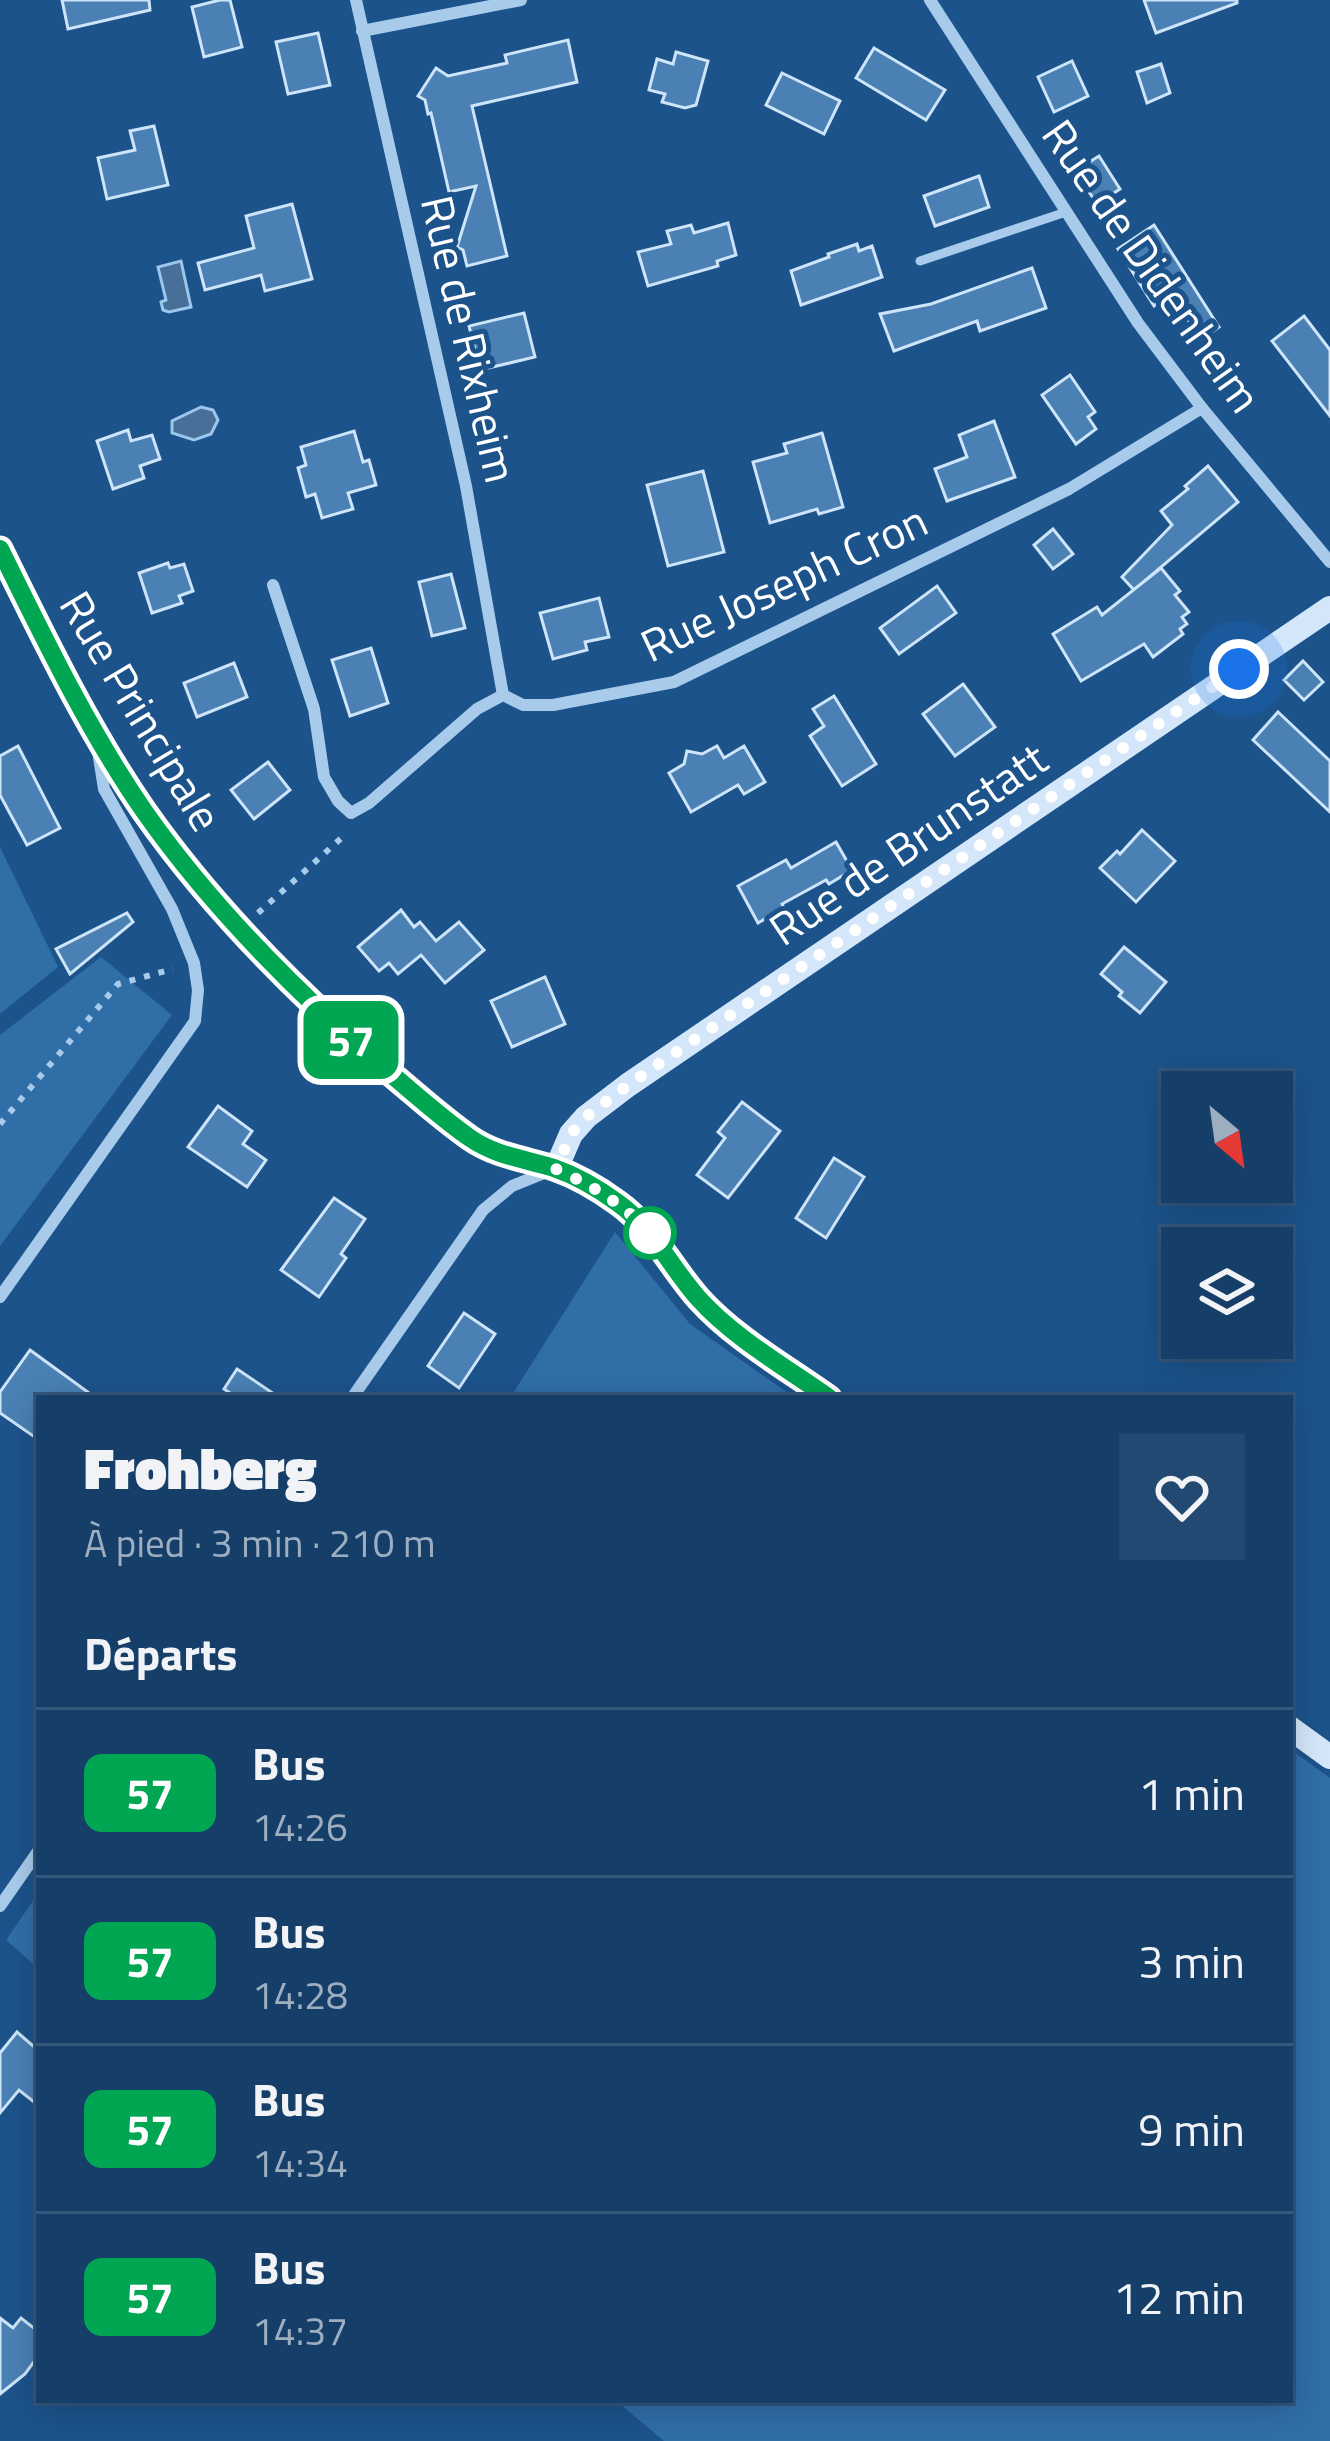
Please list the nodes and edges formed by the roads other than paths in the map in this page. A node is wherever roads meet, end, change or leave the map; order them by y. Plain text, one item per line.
1 (356, 0) edge
2 (521, 0) edge
3 (930, 0) edge
4 (362, 31) junction
5 (1066, 212) junction
6 (920, 261) dead end
7 (1202, 409) junction
8 (0, 549) edge
9 (1330, 562) edge
10 (273, 585) dead end
11 (1330, 608) edge
12 (503, 695) junction
13 (95, 732) junction
14 (556, 1169) junction
15 (0, 1297) edge
16 (354, 1395) edge
17 (825, 1395) edge
18 (1293, 1730) edge
19 (1330, 1757) edge
20 (36, 1854) edge
21 (0, 1906) edge

1 - 4 street, Rue de Rixheim
2 - 4 street
3 - 5 street, Rue de Didenheim
4 - 12 street, Rue de Rixheim
5 - 6 lane
5 - 7 street, Rue de Didenheim
7 - 9 street, Rue de Didenheim
7 - 12 street, Rue Joseph Cron
8 - 13 main road, Rue Principale
10 - 12 street
11 - 14 main road, Rue de Brunstatt
13 - 14 main road, Rue Principale
13 - 15 street
14 - 16 street
14 - 17 main road, Rue Principale
18 - 19 main road
20 - 21 street

